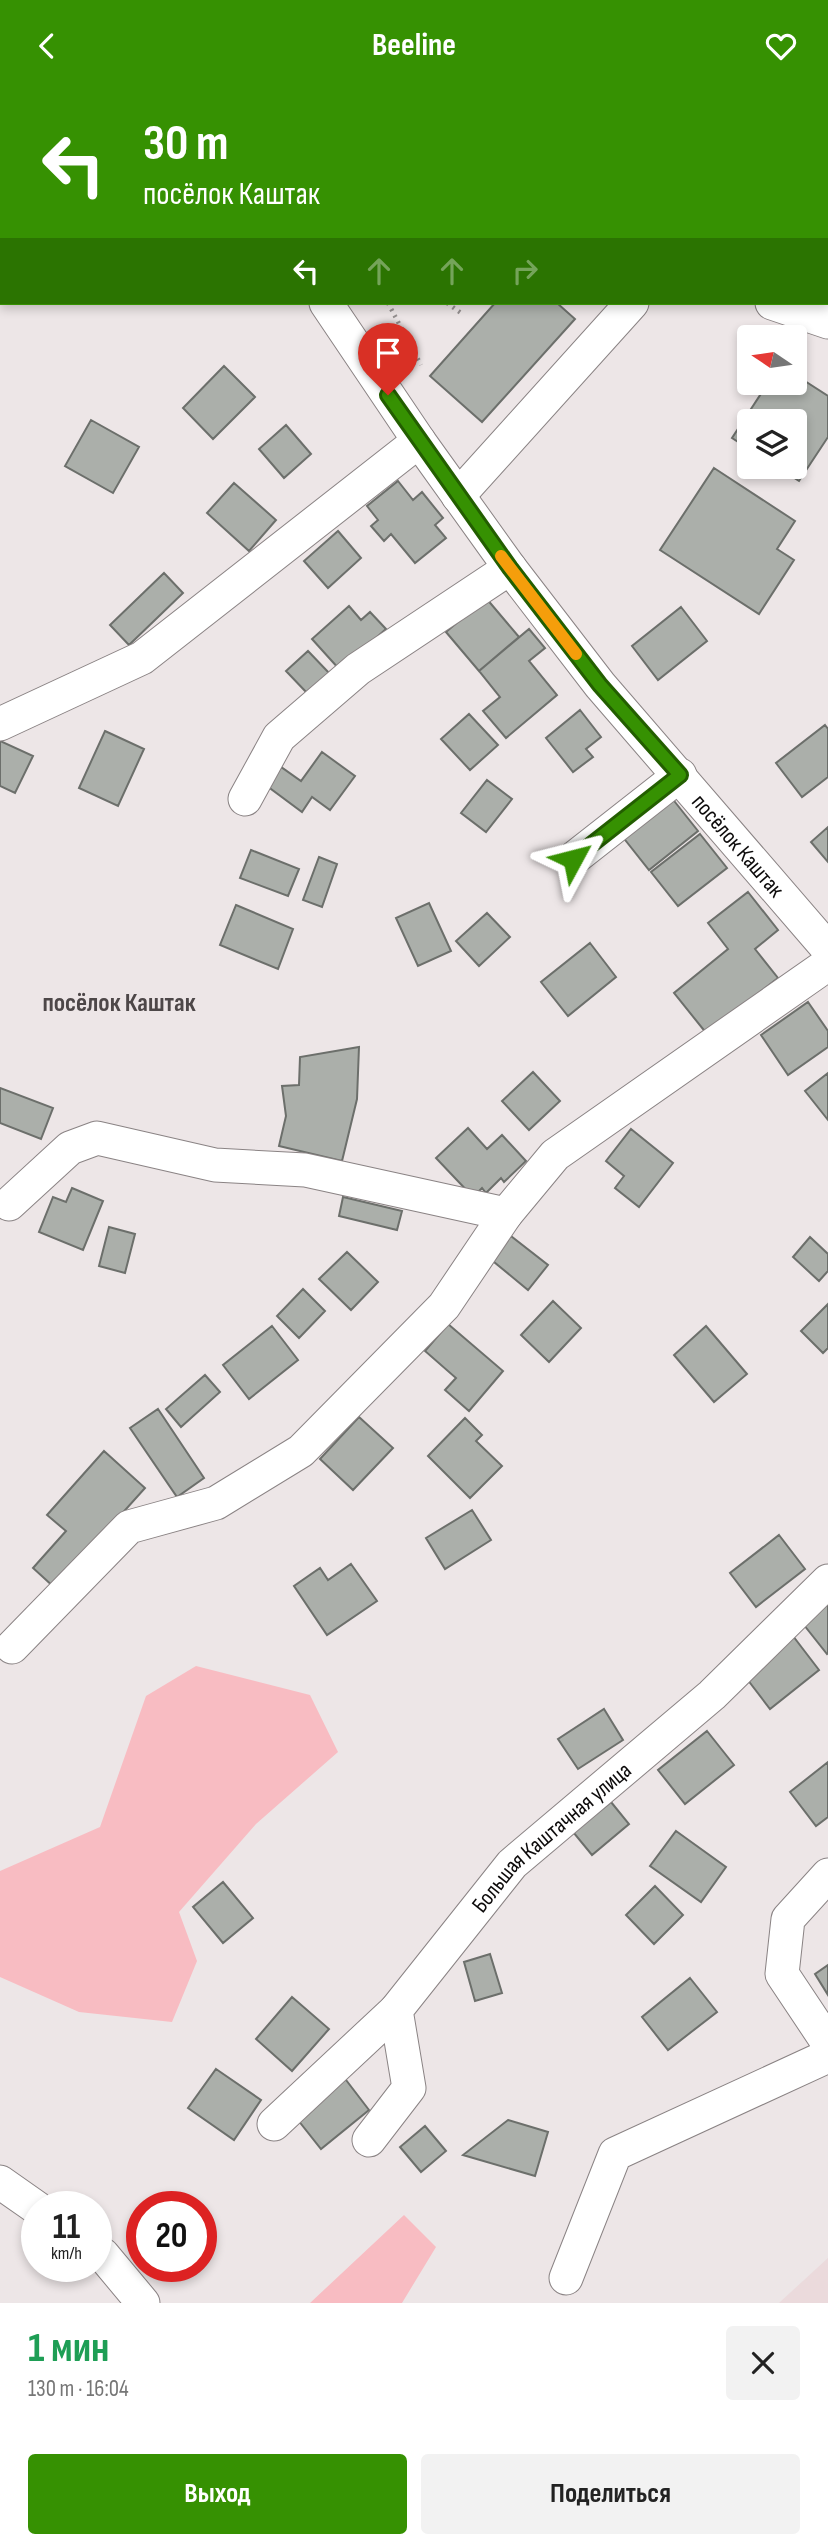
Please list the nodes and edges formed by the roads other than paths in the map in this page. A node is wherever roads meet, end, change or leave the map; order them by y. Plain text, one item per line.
1 (327, 305) edge
2 (630, 305) edge
3 (778, 305) edge
4 (828, 322) edge
5 (419, 441) junction
6 (458, 496) junction
7 (510, 568) junction
8 (0, 724) edge
9 (680, 775) junction
10 (245, 799) dead end
11 (573, 859) dead end
12 (828, 949) edge
13 (828, 964) edge
14 (9, 1204) dead end
15 (506, 1214) junction
16 (828, 1581) edge
17 (12, 1647) dead end
18 (828, 1875) edge
19 (396, 2010) junction
20 (828, 2043) edge
21 (828, 2056) edge
22 (274, 2124) dead end
23 (369, 2140) dead end
24 (0, 2182) edge
25 (21, 2197) edge
26 (112, 2266) edge
27 (566, 2278) dead end
28 (143, 2303) edge

1 - 5 street, посёлок Каштак
2 - 6 street
3 - 4 street
5 - 6 street, посёлок Каштак
5 - 8 street
6 - 7 street, посёлок Каштак
7 - 9 street, посёлок Каштак
7 - 10 street
9 - 11 street
9 - 12 street, посёлок Каштак
13 - 15 street
14 - 15 street
15 - 17 street
16 - 19 street, Большая Каштачная улица
18 - 20 street
19 - 22 street, Большая Каштачная улица
19 - 23 street
21 - 27 street
24 - 25 street
26 - 28 street

